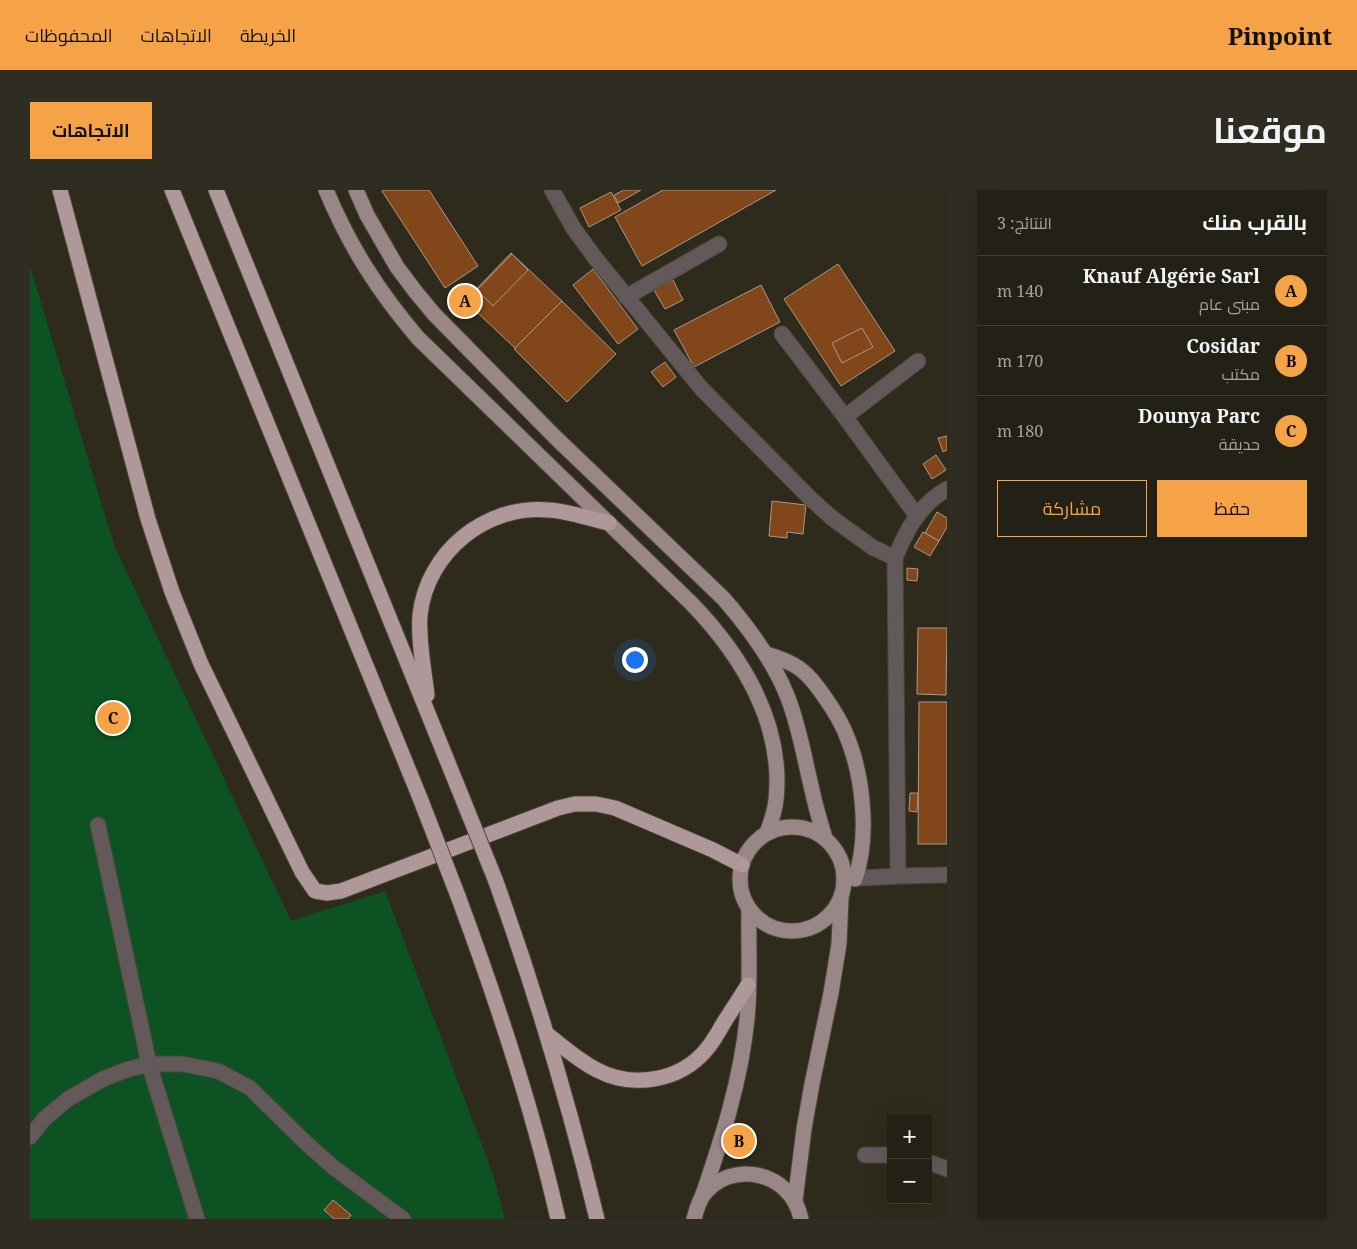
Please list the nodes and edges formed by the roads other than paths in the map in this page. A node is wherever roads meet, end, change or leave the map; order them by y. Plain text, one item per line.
1 (60, 190) edge
2 (172, 190) edge
3 (216, 190) edge
4 (326, 190) edge
5 (356, 190) edge
6 (557, 192) edge
7 (719, 244) dead end
8 (626, 297) junction
9 (782, 334) dead end
10 (918, 361) dead end
11 (845, 417) junction
12 (947, 489) edge
13 (917, 516) junction
14 (609, 523) junction
15 (895, 558) junction
16 (766, 654) junction
17 (430, 716) junction
18 (98, 825) dead end
19 (767, 833) junction
20 (825, 838) junction
21 (742, 865) junction
22 (947, 875) edge
23 (898, 876) junction
24 (850, 879) junction
25 (841, 898) junction
26 (749, 908) junction
27 (748, 985) junction
28 (547, 1034) junction
29 (149, 1064) junction
30 (31, 1135) edge
31 (865, 1155) dead end
32 (887, 1155) edge
33 (932, 1163) edge
34 (947, 1169) edge
35 (702, 1197) junction
36 (795, 1201) junction
37 (197, 1219) edge
38 (404, 1219) edge
39 (558, 1219) edge
40 (597, 1219) edge
41 (694, 1219) edge
42 (801, 1219) edge

1 - 21 highway
2 - 39 highway, bridge
3 - 17 highway
4 - 14 main road
5 - 16 main road
6 - 8 street
7 - 8 street
8 - 15 street
9 - 11 street
10 - 11 street
11 - 13 street
12 - 13 street
13 - 15 street
14 - 17 highway
14 - 19 main road
15 - 23 street
16 - 20 main road
16 - 24 main road
17 - 28 highway, bridge
18 - 29 street
19 - 20 main road
19 - 21 main road
20 - 24 main road
21 - 26 main road
22 - 23 street
23 - 24 street
24 - 25 main road
25 - 26 main road
25 - 36 main road
26 - 27 main road
27 - 28 highway
27 - 35 main road
28 - 40 highway
29 - 30 street
29 - 37 street
29 - 38 street
31 - 32 street
33 - 34 street
35 - 36 main road
35 - 41 main road
36 - 42 main road

